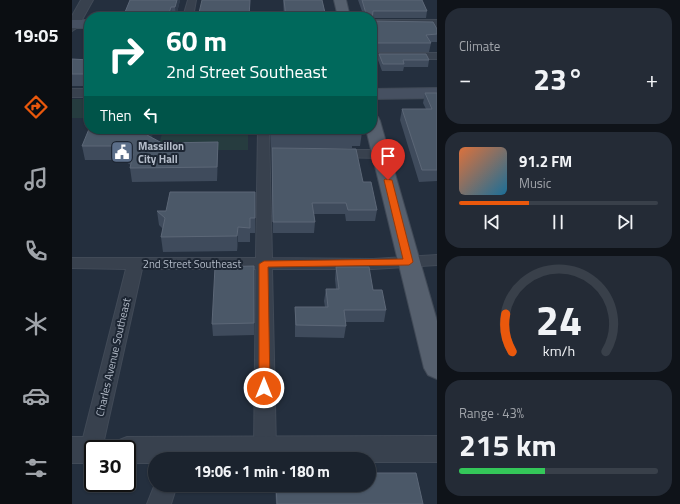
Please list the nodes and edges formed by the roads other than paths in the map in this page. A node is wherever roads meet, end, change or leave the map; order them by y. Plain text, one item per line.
1 (87, 0) edge
2 (192, 0) edge
3 (340, 0) edge
4 (189, 12) edge
5 (343, 12) edge
6 (84, 24) edge
7 (377, 24) edge
8 (437, 24) edge
9 (73, 25) edge
10 (377, 56) edge
11 (437, 56) edge
12 (72, 93) edge
13 (84, 93) edge
14 (437, 93) edge
15 (377, 94) edge
16 (264, 134) edge
17 (376, 134) edge
18 (326, 154) edge
19 (381, 154) junction
20 (437, 260) edge
21 (409, 262) junction
22 (72, 263) edge
23 (134, 264) junction
24 (264, 264) junction
25 (437, 368) edge
26 (88, 440) edge
27 (265, 449) junction
28 (437, 450) edge
29 (136, 451) edge
30 (150, 452) edge
31 (210, 452) edge
32 (163, 492) edge
33 (159, 504) edge

1 - 9 street
2 - 4 street
3 - 5 main road
6 - 9 main road
7 - 8 street
10 - 11 street
12 - 13 street
14 - 15 main road
16 - 24 street
17 - 19 main road
18 - 19 street
19 - 21 main road
20 - 21 street, 2nd Street Southeast
21 - 24 street, 2nd Street Southeast
21 - 25 main road
22 - 23 street, 2nd Street Southeast
23 - 24 street, 2nd Street Southeast
23 - 26 street, Charles Avenue Southeast
24 - 27 street
27 - 28 street
27 - 31 street
29 - 30 street
32 - 33 street

